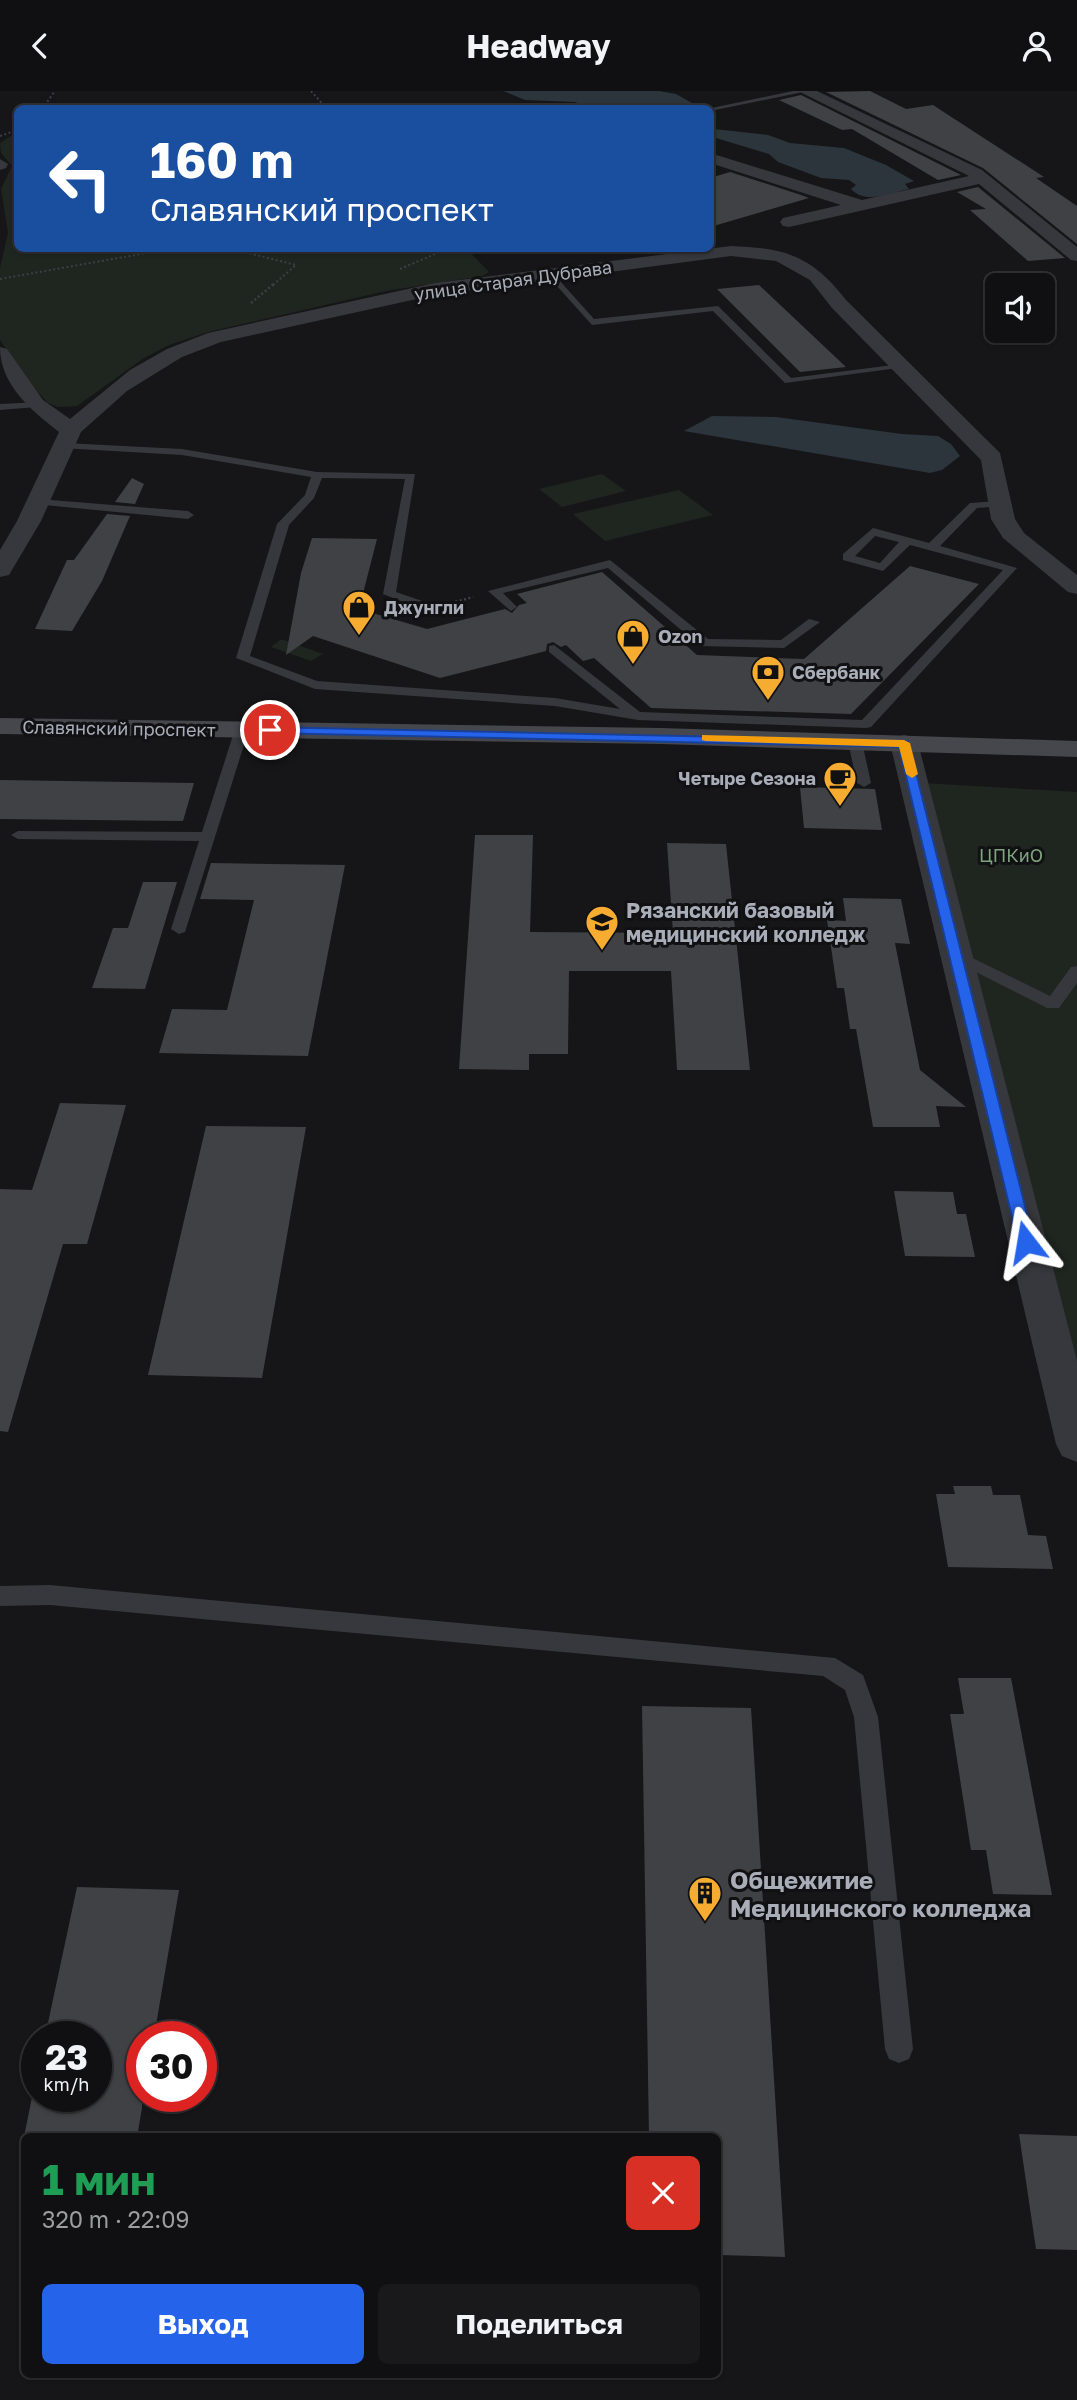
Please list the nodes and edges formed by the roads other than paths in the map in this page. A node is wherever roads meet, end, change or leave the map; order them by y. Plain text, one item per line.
1 (804, 91) edge
2 (714, 108) edge
3 (714, 158) edge
4 (982, 178) junction
5 (863, 207) junction
6 (789, 222) dead end
7 (698, 252) edge
8 (1077, 256) edge
9 (551, 274) junction
10 (0, 353) edge
11 (901, 367) junction
12 (36, 404) junction
13 (0, 407) edge
14 (68, 438) junction
15 (317, 475) junction
16 (38, 502) junction
17 (999, 504) junction
18 (188, 515) dead end
19 (908, 540) dead end
20 (932, 547) junction
21 (0, 570) edge
22 (1077, 587) edge
23 (437, 606) road end
24 (511, 607) dead end
25 (814, 622) dead end
26 (554, 649) dead end
27 (638, 716) junction
28 (0, 726) edge
29 (242, 729) junction
30 (660, 736) junction
31 (855, 742) junction
32 (904, 743) junction
33 (1077, 749) edge
34 (864, 783) dead end
35 (18, 835) dead end
36 (208, 837) junction
37 (179, 929) dead end
38 (954, 954) junction
39 (1077, 971) edge
40 (1077, 1444) edge
41 (0, 1596) edge
42 (899, 2049) dead end

1 - 2 lane
1 - 4 street
3 - 5 street
4 - 5 street
4 - 8 street
5 - 6 street
7 - 9 street, улица Старая Дубрава
7 - 11 street, улица Старая Дубрава
9 - 11 lane
9 - 14 street, улица Старая Дубрава
10 - 12 street
11 - 17 street, улица Старая Дубрава
12 - 13 lane
12 - 14 street
14 - 15 lane
14 - 16 street, улица Старая Дубрава
15 - 23 lane
15 - 27 lane
16 - 18 lane
16 - 21 street, улица Старая Дубрава
17 - 20 lane
17 - 22 street, улица Старая Дубрава
19 - 20 lane
20 - 27 lane
24 - 25 lane
26 - 27 lane
27 - 30 lane
28 - 29 street, Славянский проспект
29 - 30 street, Славянский проспект
29 - 36 lane
30 - 31 street, Славянский проспект
31 - 32 street, Славянский проспект
31 - 34 lane
32 - 33 street, Славянский проспект
32 - 38 street
35 - 36 lane
36 - 37 lane
38 - 39 lane
38 - 40 street
41 - 42 lane

